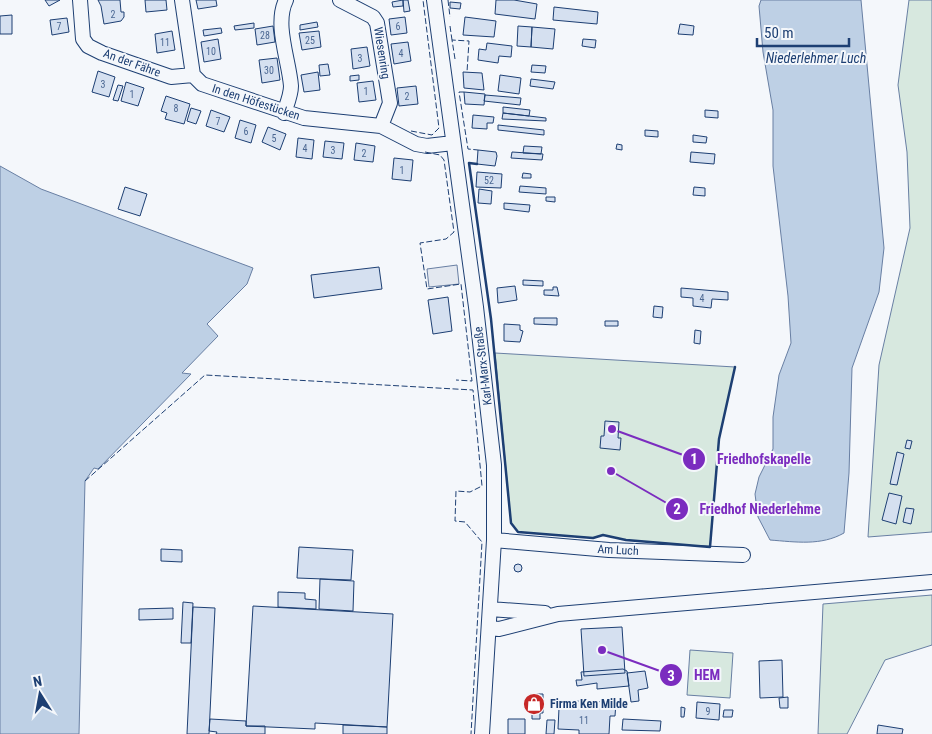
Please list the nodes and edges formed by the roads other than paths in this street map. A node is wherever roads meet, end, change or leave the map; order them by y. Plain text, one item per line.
1 (80, 0) edge
2 (182, 0) edge
3 (286, 0) edge
4 (340, 0) edge
5 (434, 0) edge
6 (193, 74) junction
7 (284, 113) junction
8 (381, 126) junction
9 (453, 143) junction
10 (494, 540) junction
11 (743, 554) dead end
12 (932, 582) edge
13 (490, 608) junction
14 (558, 614) junction
15 (488, 628) junction
16 (482, 734) edge

1 - 6 street, An der Fähre
2 - 6 street
3 - 7 street
4 - 8 street, Wiesenring
5 - 9 street, Karl-Marx-Straße
6 - 7 street, In den Höfestücken
7 - 8 street, In den Höfestücken
8 - 9 street, In den Höfestücken
9 - 10 street, Karl-Marx-Straße
10 - 11 street, Am Luch
10 - 13 street, Karl-Marx-Straße
12 - 14 street
13 - 14 street
13 - 15 street, Karl-Marx-Straße
14 - 15 street
15 - 16 street, Karl-Marx-Straße

